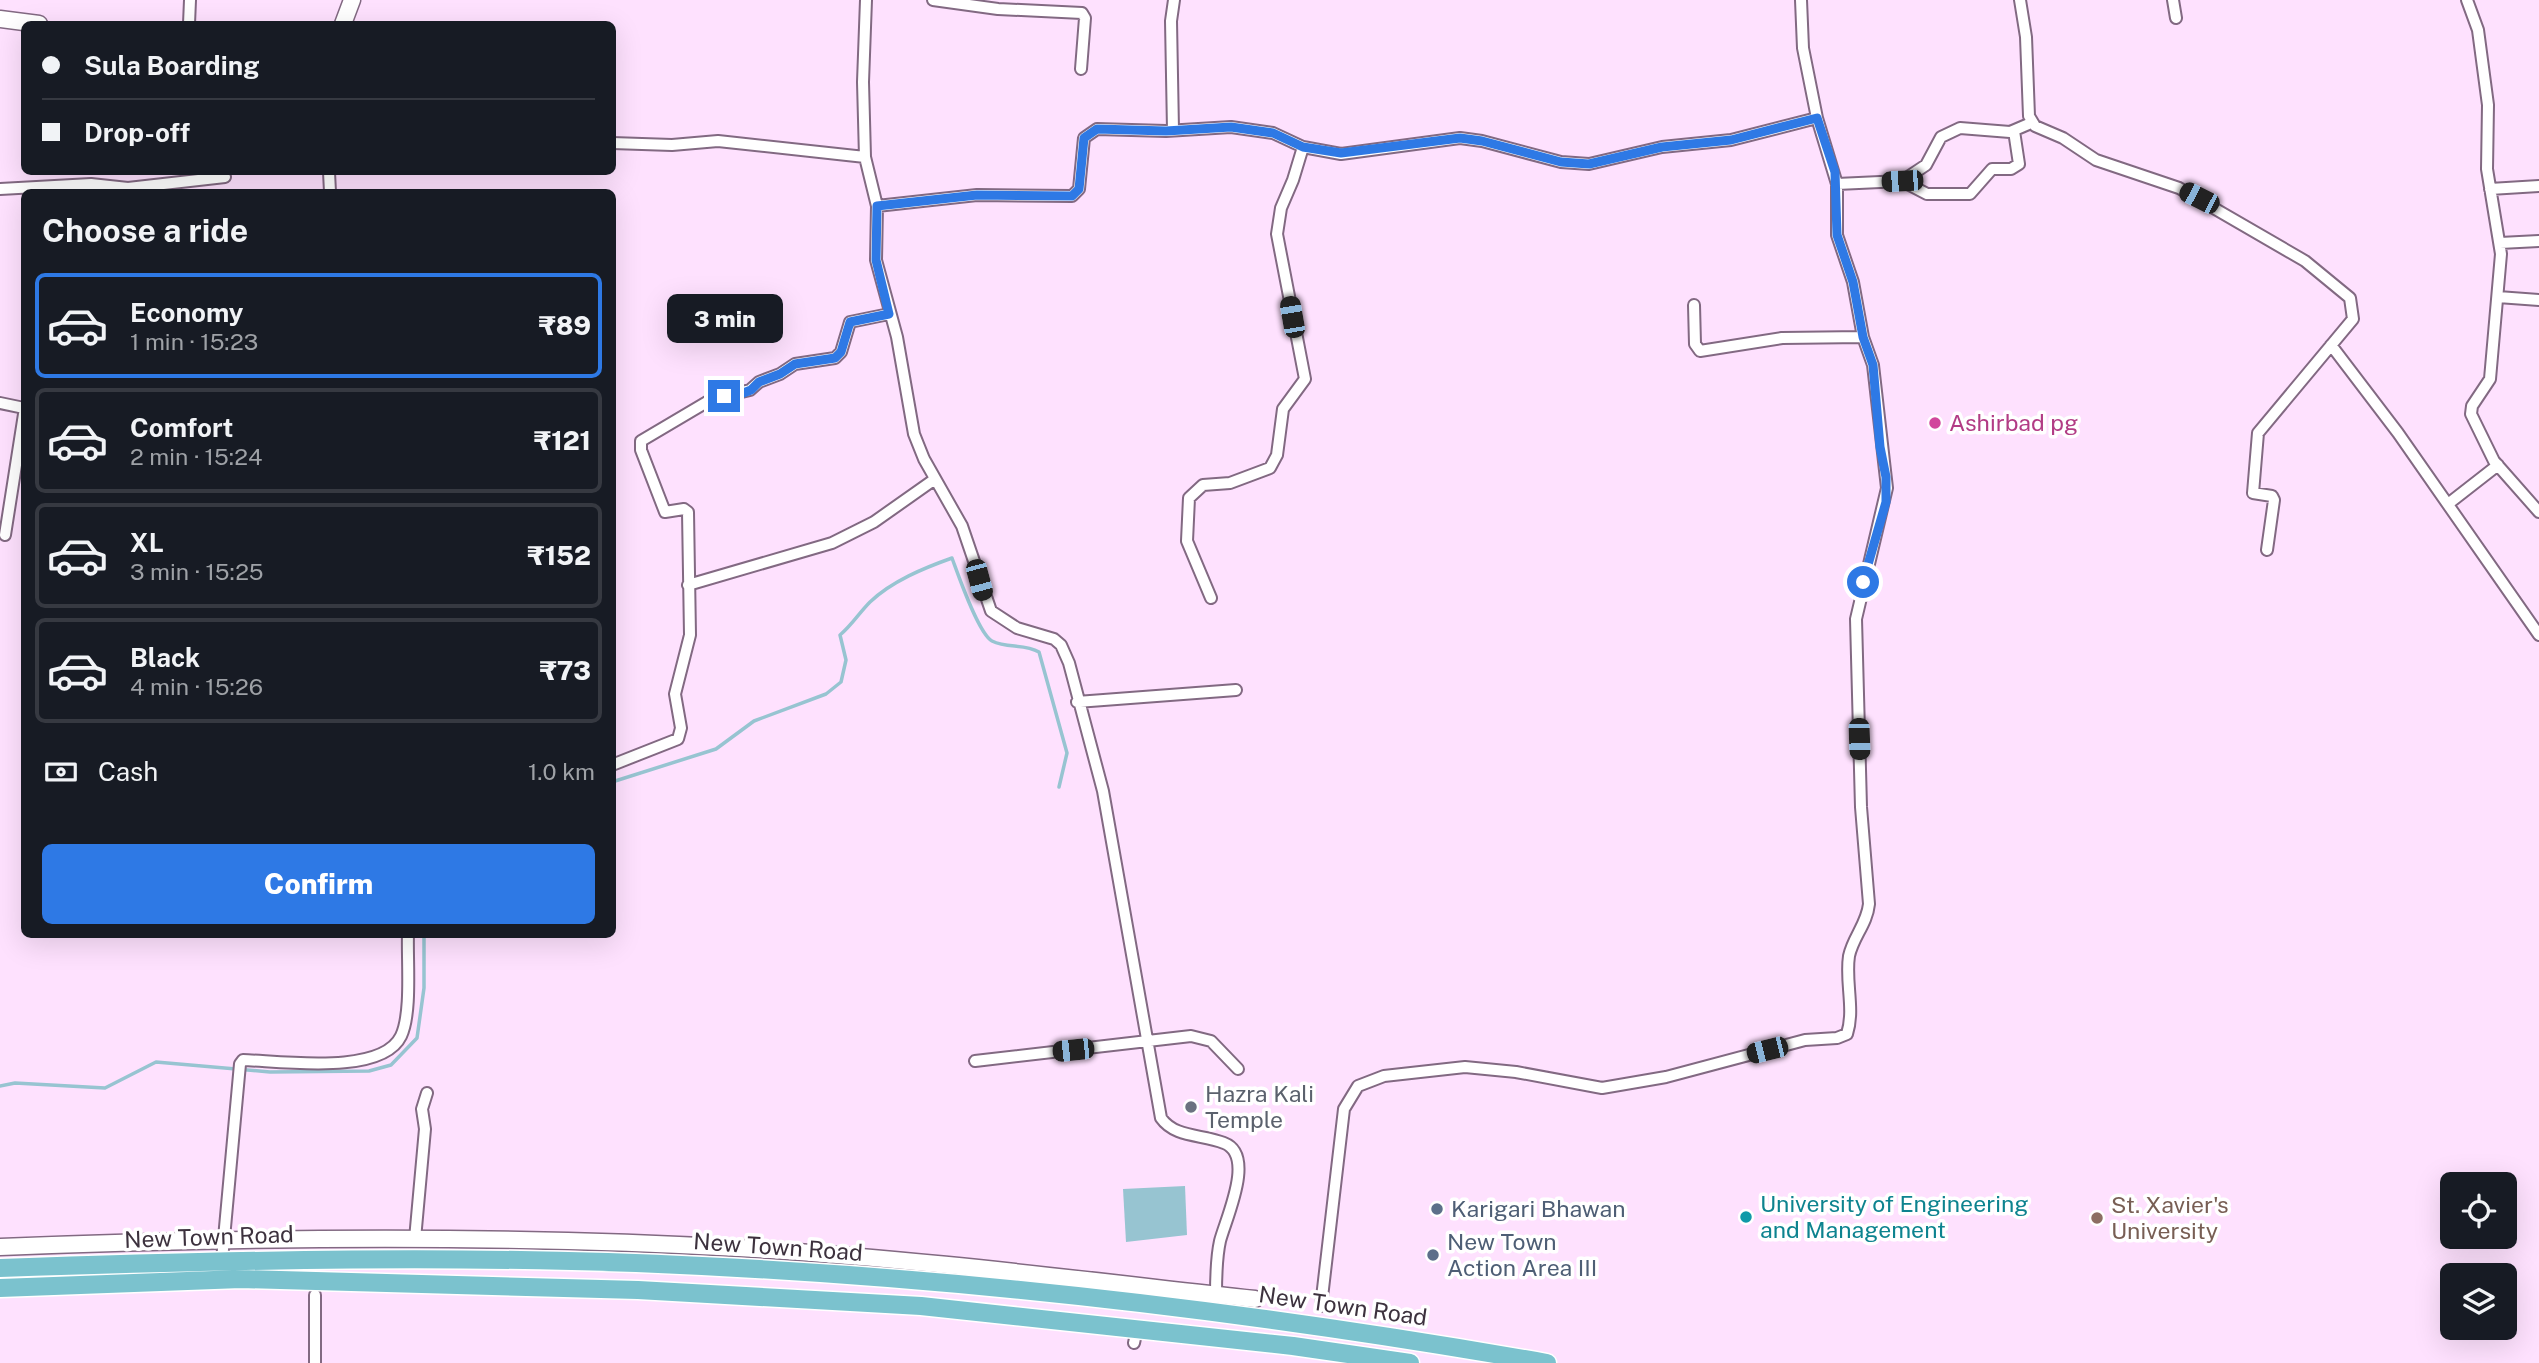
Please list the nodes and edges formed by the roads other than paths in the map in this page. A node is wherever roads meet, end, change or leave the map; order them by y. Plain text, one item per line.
1 (190, 0) edge
2 (352, 0) edge
3 (866, 0) edge
4 (933, 0) edge
5 (1174, 0) edge
6 (1801, 0) edge
7 (2020, 0) edge
8 (2173, 0) edge
9 (2467, 0) edge
10 (2176, 18) dead end
11 (0, 19) edge
12 (189, 21) edge
13 (344, 21) edge
14 (21, 22) edge
15 (1081, 69) dead end
16 (1817, 118) junction
17 (2031, 123) junction
18 (1173, 130) junction
19 (2014, 131) junction
20 (616, 143) edge
21 (1303, 147) junction
22 (865, 156) junction
23 (225, 177) dead end
24 (1902, 181) junction
25 (1837, 184) junction
26 (2539, 187) edge
27 (0, 189) edge
28 (2490, 189) junction
29 (877, 206) junction
30 (2539, 241) edge
31 (2500, 243) junction
32 (2498, 297) junction
33 (2539, 300) edge
34 (1694, 305) dead end
35 (889, 314) junction
36 (1863, 337) junction
37 (2331, 345) junction
38 (0, 403) edge
39 (21, 407) edge
40 (21, 433) edge
41 (2498, 465) junction
42 (935, 479) junction
43 (2448, 504) junction
44 (2539, 512) edge
45 (5, 535) dead end
46 (2267, 550) dead end
47 (688, 585) junction
48 (1211, 598) dead end
49 (2539, 635) edge
50 (1236, 690) dead end
51 (1077, 702) junction
52 (616, 764) edge
53 (408, 938) edge
54 (1147, 1042) junction
55 (975, 1061) dead end
56 (1238, 1069) dead end
57 (428, 1093) dead end
58 (224, 1237) junction
59 (415, 1239) junction
60 (0, 1247) edge
61 (222, 1260) junction
62 (0, 1268) edge
63 (0, 1288) edge
64 (315, 1295) dead end
65 (1216, 1295) junction
66 (1255, 1299) dead end
67 (1321, 1306) dead end
68 (315, 1363) edge
69 (1410, 1363) edge
70 (1547, 1363) edge

1 - 12 street
2 - 13 street
3 - 22 street
4 - 15 street
5 - 18 street
6 - 16 street
7 - 17 street
8 - 10 street
9 - 28 street
11 - 14 street
16 - 21 street
16 - 25 street
17 - 19 street
17 - 37 street
18 - 21 street
18 - 29 street
19 - 24 street
19 - 24 street
20 - 22 street
21 - 48 street
22 - 29 street
23 - 27 street
24 - 25 street
25 - 36 street
26 - 28 street
28 - 31 street
29 - 35 street
30 - 31 street
31 - 32 street
32 - 33 street
32 - 41 street
34 - 36 street
35 - 42 street
35 - 47 street
36 - 67 street
37 - 43 street
37 - 46 street
38 - 39 street
40 - 45 street
41 - 43 street
41 - 44 street
42 - 47 street
42 - 51 street
43 - 49 street
47 - 52 street
50 - 51 street
51 - 54 street
53 - 58 street
54 - 55 street
54 - 56 street
54 - 65 street
57 - 59 street
58 - 59 street
58 - 60 street
58 - 61 street
59 - 65 street
61 - 62 main road, New Town Road
61 - 70 main road, New Town Road
63 - 69 main road, New Town Road
64 - 68 street
65 - 66 street

